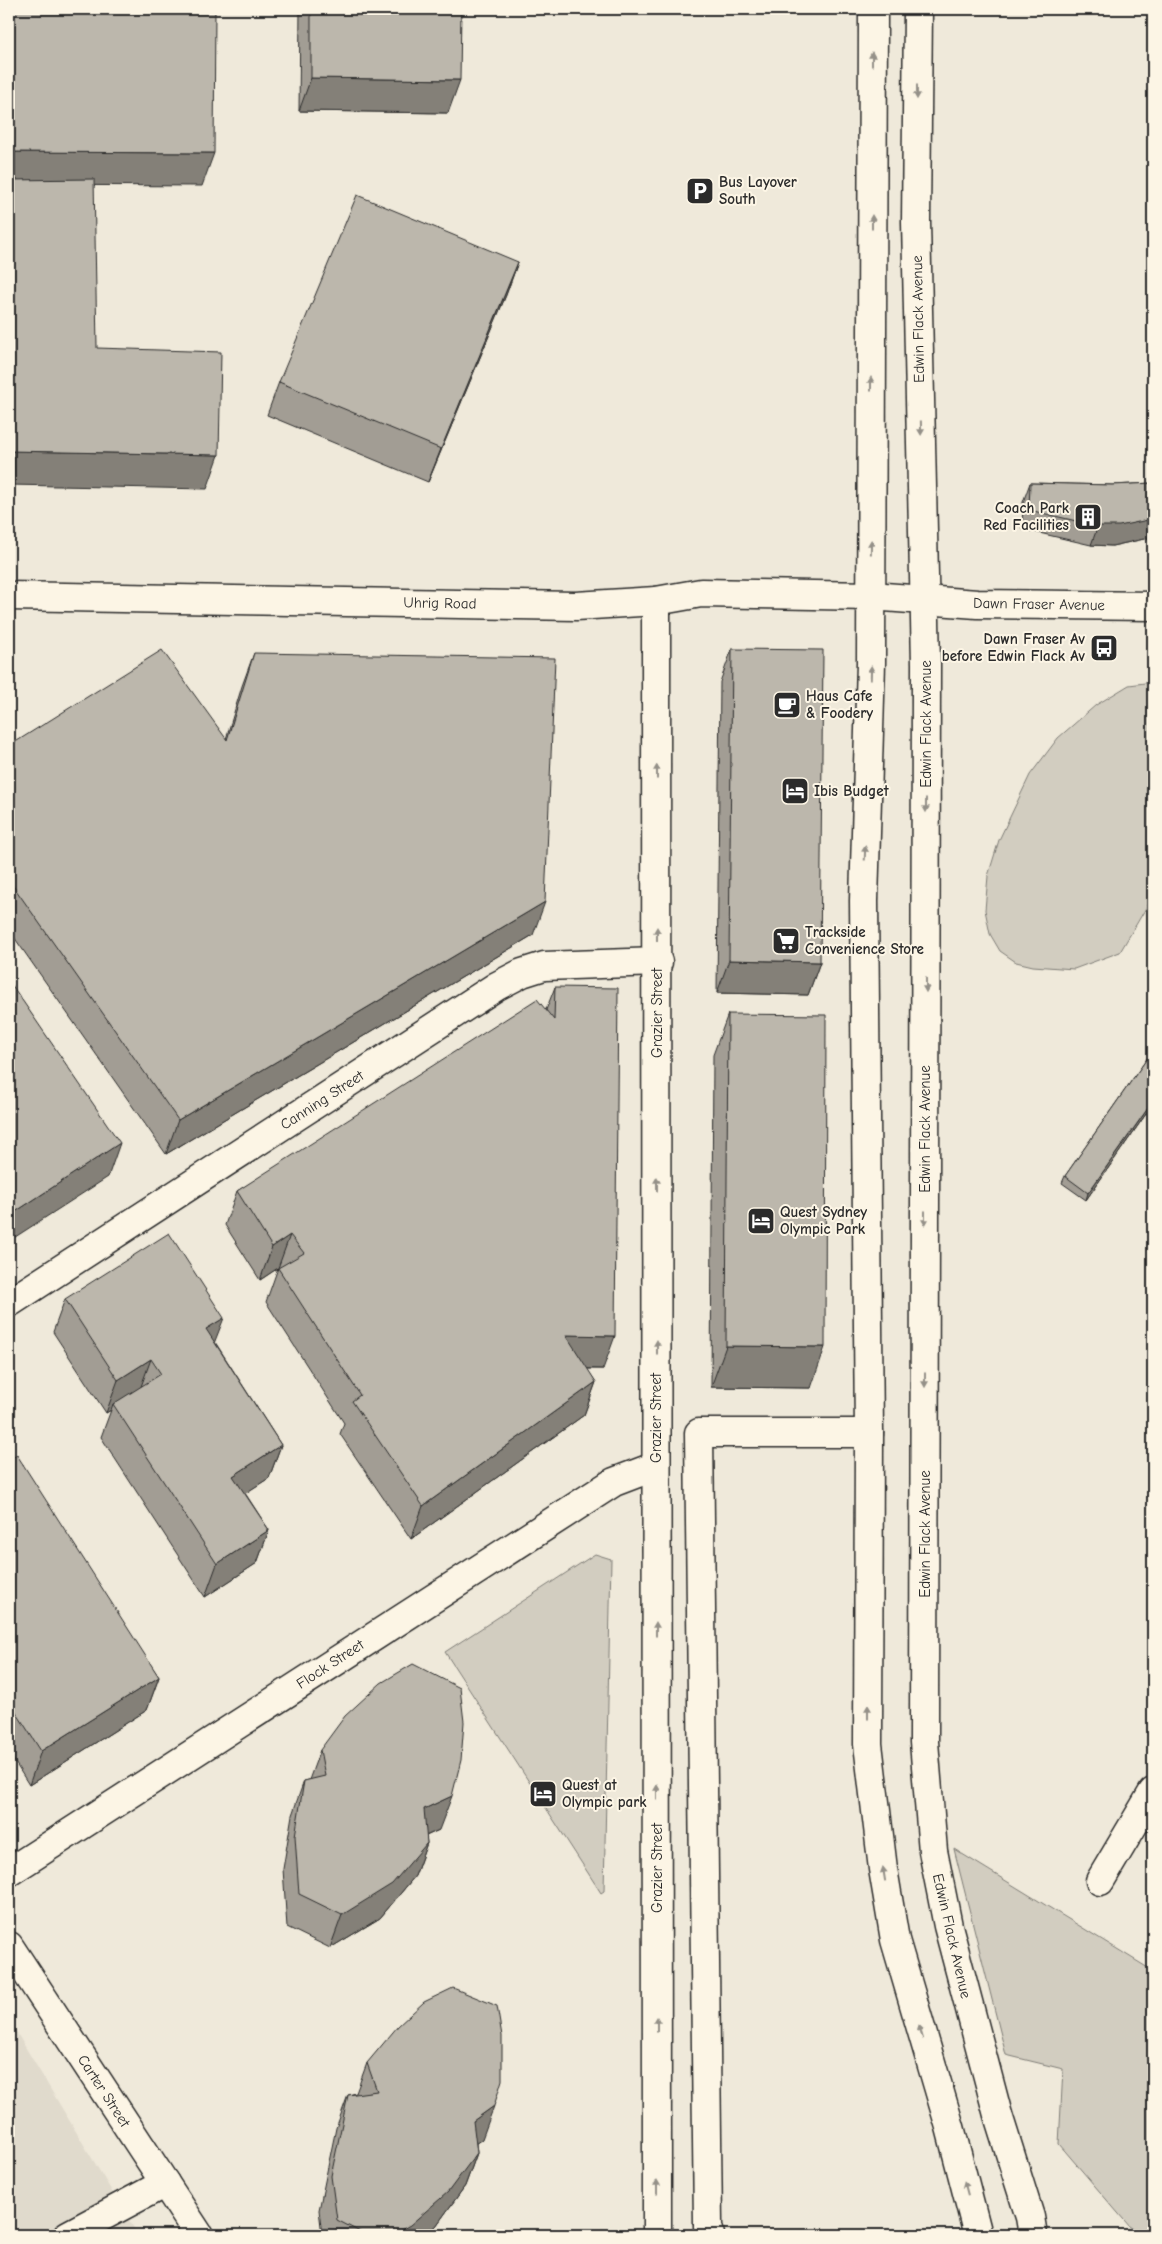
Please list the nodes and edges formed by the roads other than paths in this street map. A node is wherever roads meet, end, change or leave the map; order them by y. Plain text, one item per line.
1 (873, 9) edge
2 (918, 9) edge
3 (9, 596) edge
4 (871, 596) junction
5 (924, 599) junction
6 (656, 601) junction
7 (1153, 606) edge
8 (658, 962) junction
9 (9, 1303) edge
10 (870, 1433) junction
11 (656, 1466) junction
12 (1153, 1792) edge
13 (9, 1872) edge
14 (1100, 1881) dead end
15 (9, 1946) edge
16 (165, 2183) junction
17 (68, 2235) edge
18 (199, 2235) edge
19 (657, 2235) edge
20 (710, 2235) edge
21 (978, 2235) edge
22 (1033, 2235) edge

4 -> 1 street
2 -> 5 street, Edwin Flack Avenue
3 - 6 street, Uhrig Road
4 - 5 street, Dawn Fraser Avenue
4 - 6 street, Uhrig Road
10 -> 4 street
5 - 7 street, Dawn Fraser Avenue
5 -> 22 street, Edwin Flack Avenue
8 -> 6 street, Grazier Street
8 - 9 street, Canning Street
11 -> 8 street, Grazier Street
10 - 20 street
21 -> 10 street
11 - 13 street, Flock Street
19 -> 11 street, Grazier Street
12 - 14 street
15 - 16 street, Carter Street
16 - 17 street
16 - 18 street, Carter Street

